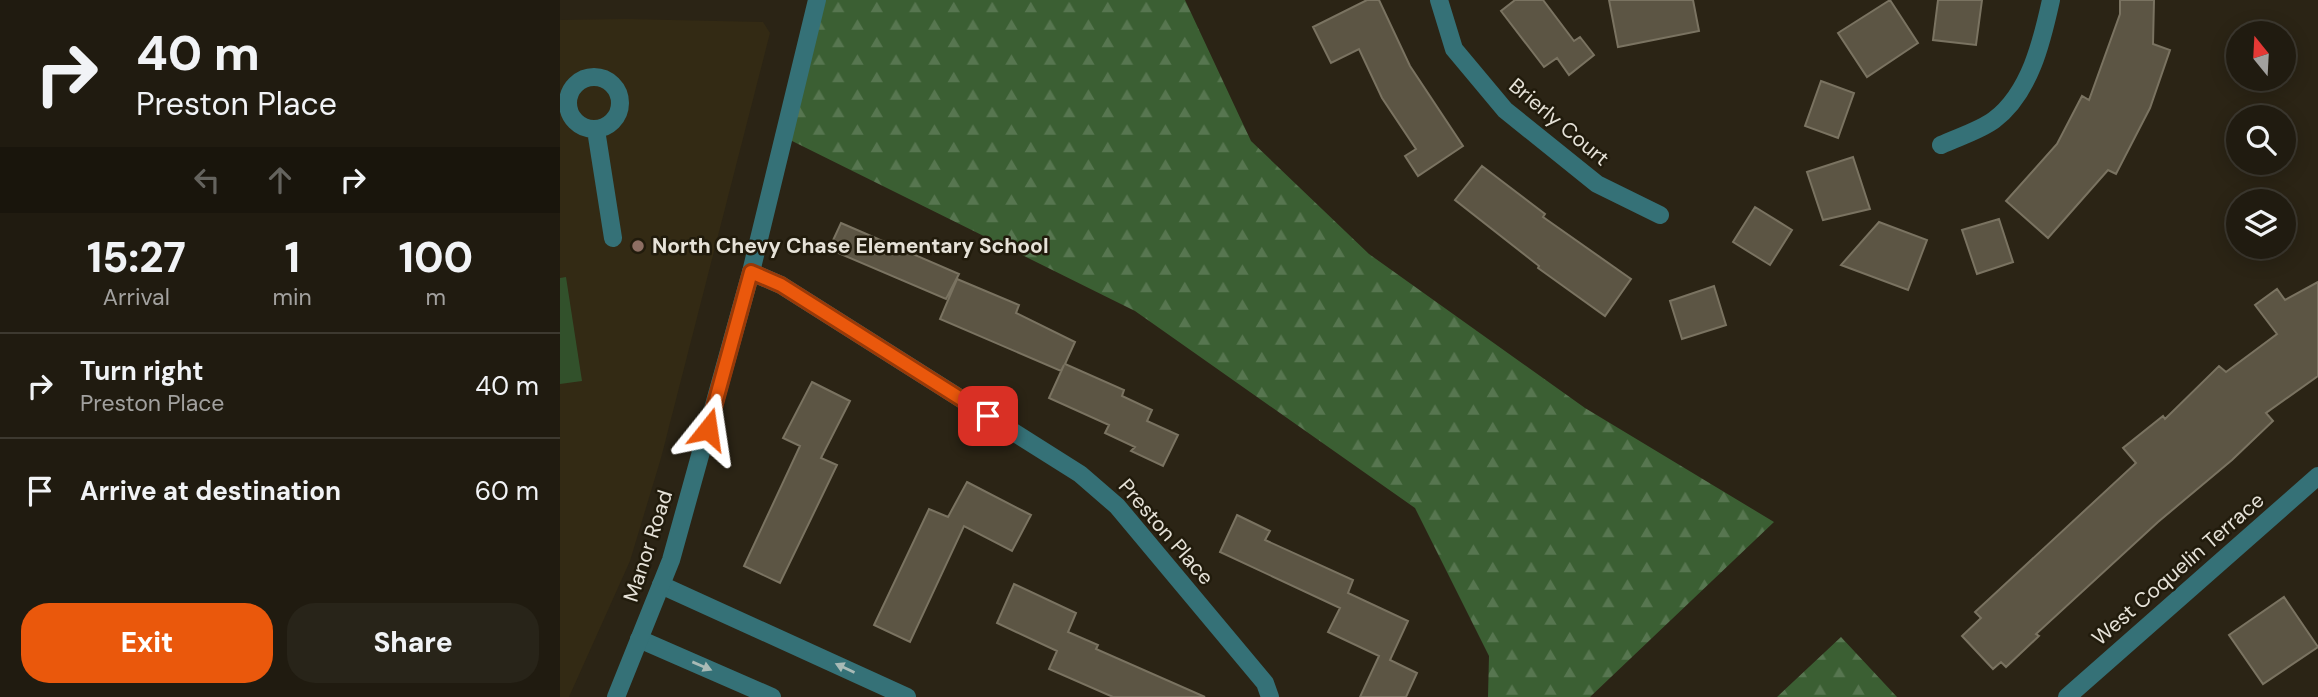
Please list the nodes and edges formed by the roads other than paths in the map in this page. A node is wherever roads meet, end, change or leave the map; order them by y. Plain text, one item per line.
1 (817, 0) edge
2 (1439, 0) edge
3 (2051, 0) edge
4 (567, 87) edge
5 (596, 130) junction
6 (1941, 145) dead end
7 (1660, 215) dead end
8 (612, 238) dead end
9 (751, 272) junction
10 (2318, 476) edge
11 (661, 585) junction
12 (639, 639) junction
13 (616, 697) edge
14 (772, 697) edge
15 (907, 697) edge
16 (1270, 697) edge
17 (2067, 697) edge

1 - 9 street, Manor Road
2 - 7 street, Brierly Court
3 - 6 street
4 - 5 street
4 - 5 street
5 - 8 street
9 - 11 street, Manor Road
9 - 16 street, Preston Place
10 - 17 street, West Coquelin Terrace
11 - 12 street, Manor Road
15 -> 11 street
12 - 13 street, Manor Road
12 -> 14 street

